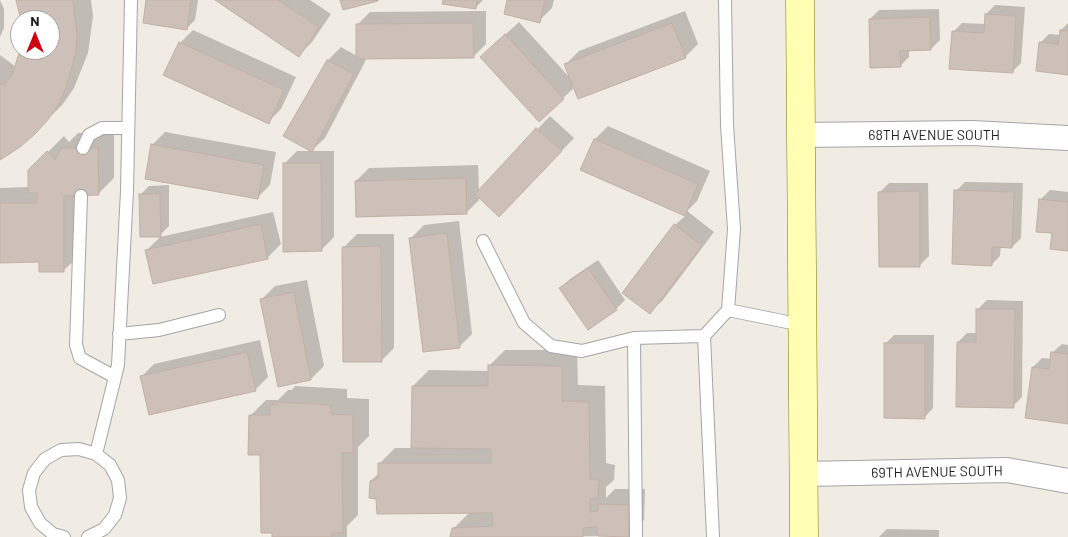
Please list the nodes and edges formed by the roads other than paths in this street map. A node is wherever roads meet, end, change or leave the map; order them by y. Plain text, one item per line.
1 (131, 0) edge
2 (725, 0) edge
3 (800, 0) edge
4 (128, 128) junction
5 (801, 135) junction
6 (1068, 138) edge
7 (82, 148) dead end
8 (81, 196) dead end
9 (483, 241) dead end
10 (728, 310) junction
11 (219, 315) dead end
12 (802, 325) junction
13 (119, 334) junction
14 (704, 336) junction
15 (634, 338) junction
16 (115, 377) junction
17 (96, 454) junction
18 (804, 474) junction
19 (1068, 482) edge
20 (64, 537) edge
21 (88, 537) edge
22 (636, 537) edge
23 (713, 537) edge
24 (804, 537) edge

1 - 4 lane
2 - 10 lane
3 - 5 street
4 - 7 lane
4 - 13 lane
5 - 6 street, 68TH AVENUE SOUTH
5 - 12 street
8 - 16 lane
9 - 15 lane
10 - 12 lane
10 - 14 lane
11 - 13 lane
12 - 18 street
13 - 16 lane
14 - 15 lane
14 - 23 lane
15 - 22 lane
16 - 17 lane
17 - 20 lane
17 - 21 lane
18 - 19 street, 69TH AVENUE SOUTH
18 - 24 street

